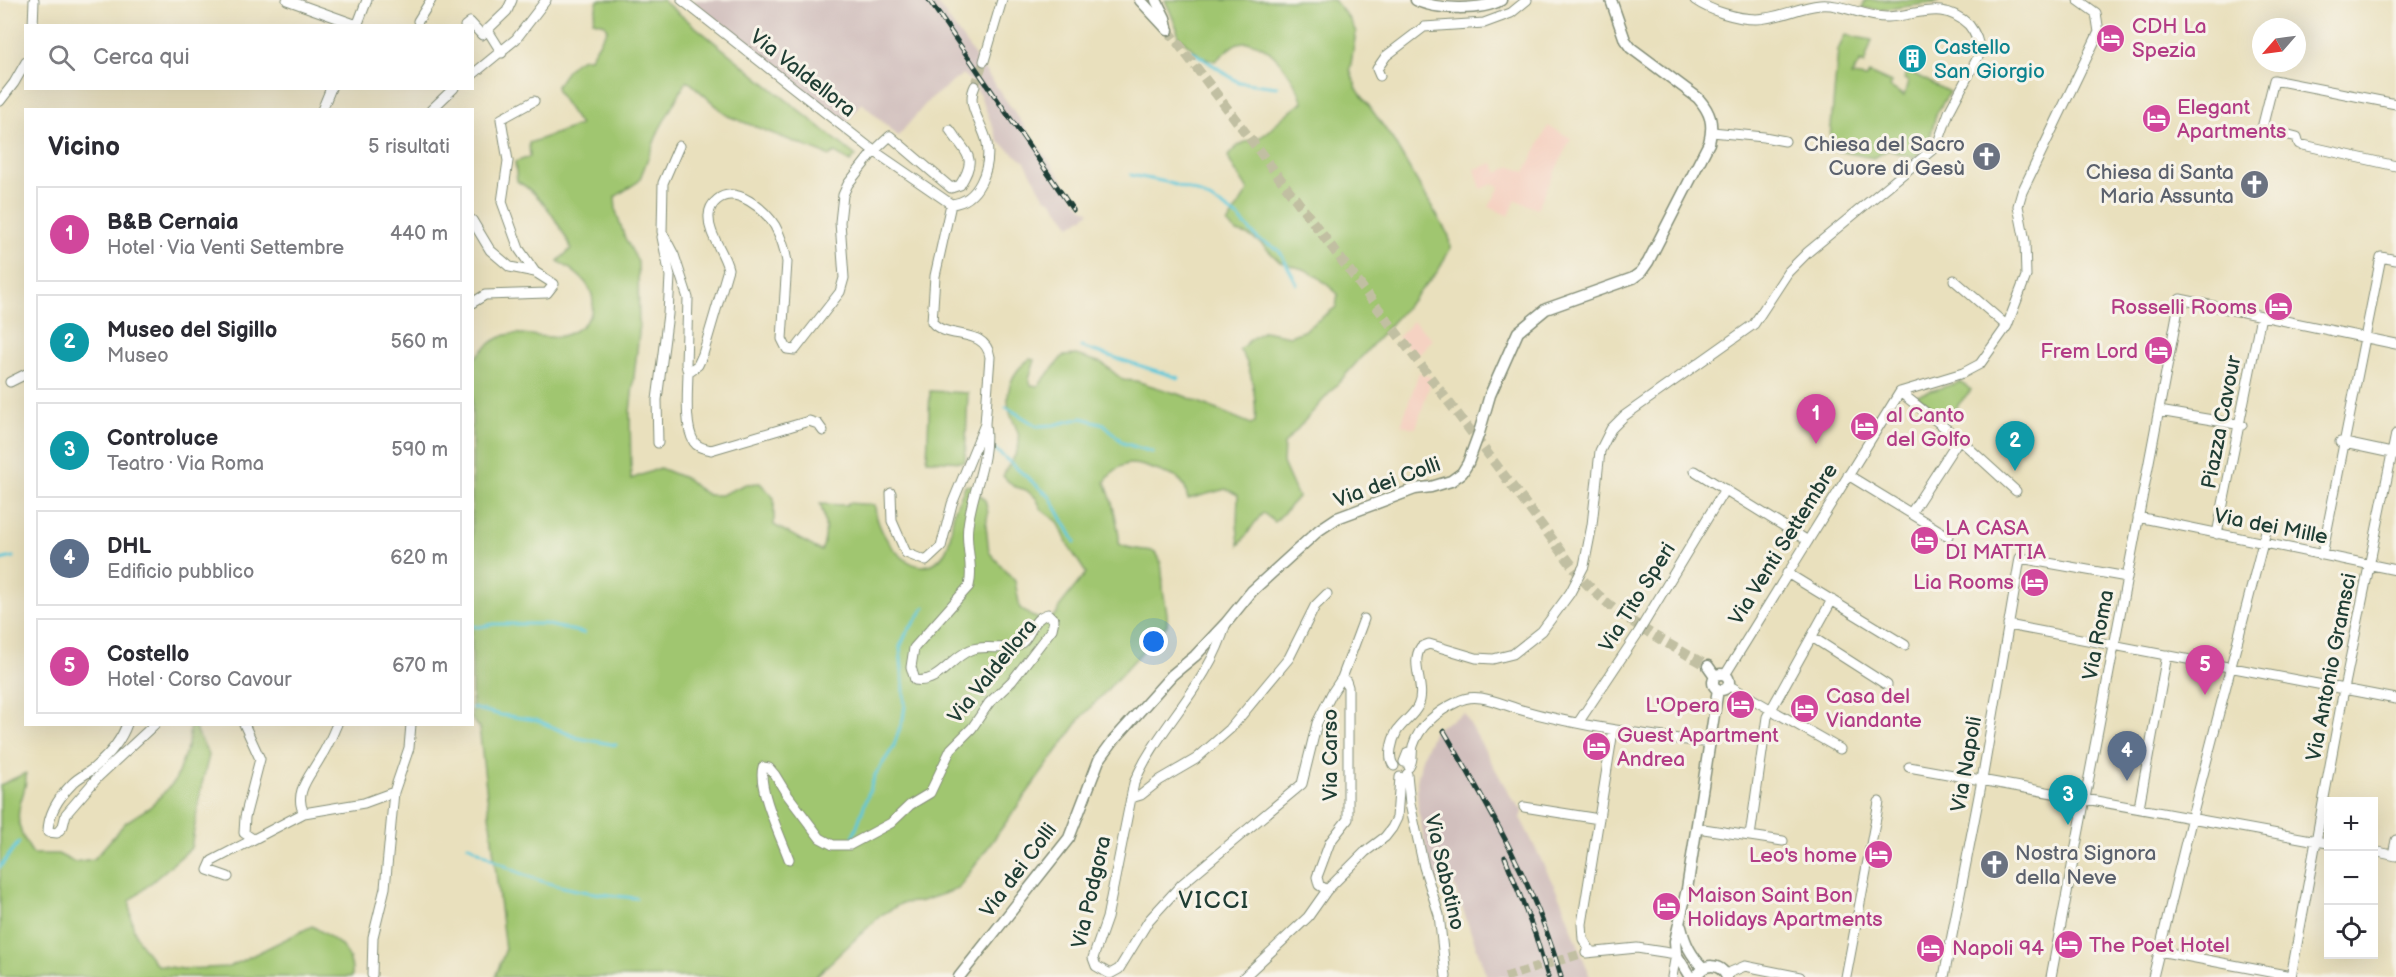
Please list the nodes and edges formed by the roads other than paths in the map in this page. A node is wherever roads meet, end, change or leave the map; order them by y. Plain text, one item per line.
1 (34, 0) edge
2 (287, 0) edge
3 (367, 0) edge
4 (431, 0) edge
5 (512, 0) edge
6 (546, 0) edge
7 (682, 0) edge
8 (1002, 0) edge
9 (1140, 0) edge
10 (1156, 0) edge
11 (1416, 0) edge
12 (1501, 0) edge
13 (1527, 0) edge
14 (1611, 0) edge
15 (1695, 0) edge
16 (2078, 0) edge
17 (418, 21) dead end
18 (33, 24) edge
19 (354, 24) edge
20 (357, 24) edge
21 (474, 26) edge
22 (487, 29) junction
23 (502, 53) junction
24 (984, 61) tunnel mouth
25 (24, 66) edge
26 (474, 74) edge
27 (1380, 76) dead end
28 (975, 86) tunnel mouth
29 (330, 90) edge
30 (452, 90) edge
31 (0, 101) edge
32 (534, 101) dead end
33 (2396, 105) edge
34 (323, 108) edge
35 (433, 108) edge
36 (950, 130) dead end
37 (1712, 132) junction
38 (1785, 141) dead end
39 (679, 146) dead end
40 (874, 151) junction
41 (2396, 166) edge
42 (951, 204) junction
43 (474, 223) edge
44 (662, 232) junction
45 (2396, 260) edge
46 (535, 272) junction
47 (1954, 279) dead end
48 (474, 302) edge
49 (2261, 316) junction
50 (2007, 326) junction
51 (2364, 336) junction
52 (2396, 344) edge
53 (688, 370) junction
54 (24, 375) edge
55 (10, 382) dead end
56 (1900, 392) junction
57 (2159, 411) junction
58 (985, 424) junction
59 (2240, 425) junction
60 (823, 431) dead end
61 (2396, 434) edge
62 (1959, 439) junction
63 (658, 443) dead end
64 (2341, 443) junction
65 (2394, 453) edge
66 (1695, 471) dead end
67 (1848, 475) junction
68 (1725, 489) junction
69 (2016, 491) dead end
70 (891, 493) dead end
71 (1911, 513) junction
72 (2138, 517) junction
73 (2266, 531) dead end
74 (2217, 534) junction
75 (1948, 536) dead end
76 (1808, 541) junction
77 (2263, 543) junction
78 (2322, 555) junction
79 (2370, 564) junction
80 (2396, 570) edge
81 (1787, 573) junction
82 (2127, 577) junction
83 (1327, 594) dead end
84 (1832, 600) junction
85 (1364, 619) dead end
86 (1226, 623) junction
87 (2008, 625) junction
88 (1812, 637) junction
89 (1905, 645) dead end
90 (2114, 645) junction
91 (2167, 655) junction
92 (1708, 666) tunnel mouth
93 (2230, 667) junction
94 (1344, 680) junction
95 (1722, 681) junction
96 (1887, 686) dead end
97 (2344, 689) junction
98 (2396, 699) edge
99 (1771, 710) junction
100 (1578, 723) junction
101 (127, 726) edge
102 (152, 726) edge
103 (245, 726) edge
104 (336, 726) edge
105 (411, 726) edge
106 (1612, 731) junction
107 (1711, 743) junction
108 (1840, 749) dead end
109 (1394, 766) dead end
110 (1909, 767) dead end
111 (1405, 770) junction
112 (1982, 780) junction
113 (394, 792) junction
114 (1131, 798) junction
115 (2085, 798) junction
116 (1879, 802) dead end
117 (1524, 807) dead end
118 (2139, 807) junction
119 (304, 813) junction
120 (2192, 817) junction
121 (1599, 819) junction
122 (1696, 828) junction
123 (1750, 836) junction
124 (253, 839) junction
125 (2396, 840) edge
126 (1783, 841) dead end
127 (2316, 841) junction
128 (2324, 842) edge
129 (2378, 853) edge
130 (2394, 855) edge
131 (789, 859) dead end
132 (228, 877) dead end
133 (1327, 890) junction
134 (1680, 924) junction
135 (2159, 951) junction
136 (1676, 954) junction
137 (1699, 973) edge
138 (1097, 974) edge
139 (1776, 974) edge
140 (372, 975) dead end
141 (1727, 975) edge
142 (2291, 976) edge
143 (959, 977) edge
144 (1244, 977) edge
145 (1446, 977) edge
146 (1672, 977) edge
147 (1690, 977) edge
148 (1800, 977) edge
149 (1846, 977) edge
150 (1944, 977) edge
151 (2051, 977) edge
152 (2153, 977) edge

1 - 18 street
2 - 19 street
3 - 20 street
4 - 17 street
5 - 22 street
6 - 23 street
7 - 40 street, Via Valdellora
8 - 24 street
9 - 10 street
11 - 12 street
13 - 27 street
14 - 37 street
15 - 109 street
16 - 50 street
21 - 22 street
22 - 23 street
23 - 26 street
25 - 31 street
28 - 42 street
29 - 34 street
30 - 35 street
32 - 46 street
33 - 41 street
36 - 40 street
37 - 38 street
37 - 86 street, Via dei Colli
39 - 44 street
40 - 42 street, Via Valdellora
40 - 53 street
42 - 58 street, Via Valdellora
43 - 46 street
44 - 53 street
44 - 63 street
45 - 51 street
46 - 48 street
47 - 50 street
49 - 51 street
49 - 57 street, Via Roma
49 - 59 street, Piazza Cavour
50 - 56 street
51 - 52 street
51 - 64 street
53 - 60 street
54 - 55 street
56 - 62 street
56 - 67 street, Via Venti Settembre
57 - 59 street
57 - 72 street, Via Roma
58 - 70 street, Via Valdellora
58 - 131 street, Via Valdellora
59 - 74 street, Piazza Cavour
61 - 65 street, Via Antonio Gramsci
62 - 69 street
62 - 71 street
64 - 65 street
64 - 78 street
65 - 79 street, Via Antonio Gramsci
66 - 68 street
67 - 71 street
67 - 76 street, Via Venti Settembre
68 - 76 street
68 - 100 street, Via Tito Speri
71 - 75 street
72 - 74 street, Via dei Mille
72 - 82 street, Via Roma
73 - 77 street
74 - 77 street, Via dei Mille
76 - 81 street, Via Venti Settembre
77 - 78 street, Via dei Mille
77 - 93 street
78 - 79 street, Via dei Mille
79 - 80 street, Via dei Mille
79 - 97 street, Via Antonio Gramsci
81 - 84 street
81 - 95 street, Via Venti Settembre
82 - 87 street, Via Napoli
82 - 90 street, Via Roma
83 - 114 street
84 - 88 street
84 - 89 street
85 - 94 street, Via Carso
86 - 114 street, Via Podgora
86 - 143 street, Via dei Colli
87 - 90 street
87 - 112 street, Via Napoli
88 - 96 street
88 - 99 street
90 - 91 street
90 - 115 street, Via Roma
91 - 93 street
91 - 118 street
92 - 95 street
93 - 97 street
93 - 120 street
94 - 133 street, Via Carso
94 - 138 street, Via Podgora
95 - 99 street
95 - 107 street, Via Venti Settembre
97 - 98 street
97 - 127 street, Via Antonio Gramsci
99 - 108 street
99 - 123 street
100 - 106 street
100 - 111 street
101 - 102 street
103 - 124 street
104 - 119 street
105 - 113 street
106 - 107 street
106 - 121 street
107 - 122 street, Via Venti Settembre
110 - 112 street
111 - 133 street
111 - 145 street, Via Sabotino
112 - 115 street
112 - 150 street, Via Napoli
113 - 119 street
113 - 140 street
114 - 138 street, Via Podgora
115 - 118 street
115 - 151 street, Via Roma
116 - 149 street
117 - 121 street
118 - 120 street
119 - 124 street
120 - 127 street
120 - 135 street
121 - 136 street
122 - 123 street
122 - 134 street, Via Venti Settembre
123 - 126 street
124 - 132 street
125 - 130 street
127 - 128 street
127 - 142 street, Via Antonio Gramsci
129 - 130 street
133 - 144 street
134 - 136 street, Via Venti Settembre
134 - 137 street
135 - 142 street
135 - 152 street
136 - 146 street
136 - 147 street
137 - 141 street
139 - 141 street
139 - 148 street

